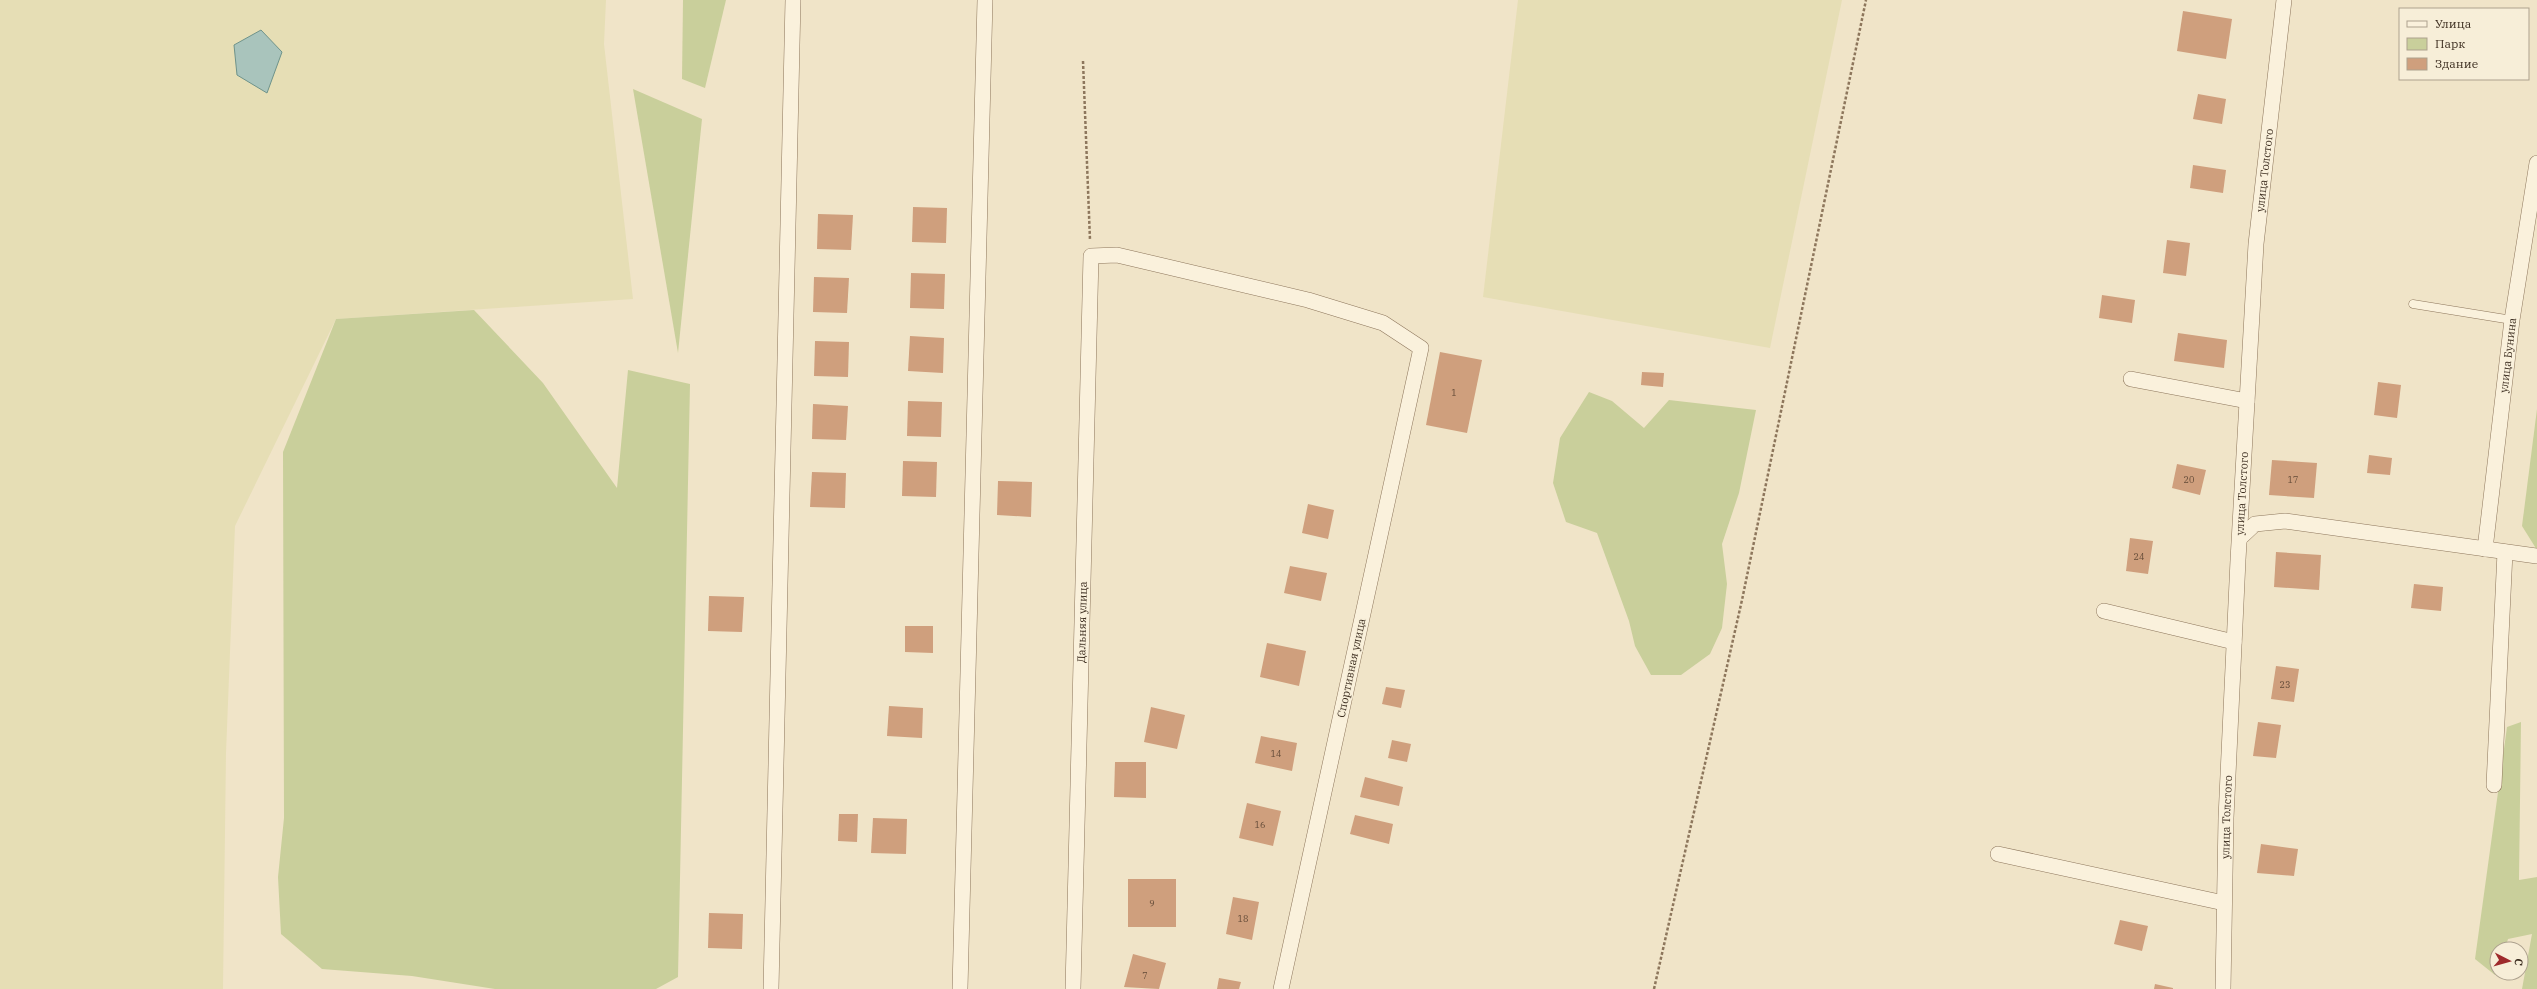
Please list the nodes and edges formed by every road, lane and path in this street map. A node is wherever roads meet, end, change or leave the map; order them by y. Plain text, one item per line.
1 (793, 0) edge
2 (985, 0) edge
3 (1866, 0) edge
4 (2284, 0) edge
5 (1083, 61) dead end
6 (2537, 164) edge
7 (1091, 256) junction
8 (2413, 304) dead end
9 (2512, 320) junction
10 (2131, 379) dead end
11 (2247, 401) junction
12 (2240, 538) junction
13 (2486, 549) junction
14 (2505, 552) junction
15 (2537, 556) edge
16 (2104, 611) dead end
17 (2234, 642) junction
18 (2494, 785) dead end
19 (1998, 854) dead end
20 (2224, 904) junction
21 (771, 989) edge
22 (960, 989) edge
23 (1073, 989) edge
24 (1281, 989) edge
25 (1654, 989) edge
26 (2223, 989) edge

1 - 21 street
2 - 22 street
3 - 25 path
4 - 11 street, улица Толстого
5 - 7 path
6 - 9 street, улица Бунина
7 - 23 street, Дальняя улица
7 - 24 street, Спортивная улица
8 - 9 lane
9 - 13 street, улица Бунина
10 - 11 street
11 - 12 street, улица Толстого
12 - 13 street
12 - 17 street, улица Толстого
13 - 14 street
14 - 15 street
14 - 18 street
16 - 17 street
17 - 20 street, улица Толстого
19 - 20 street
20 - 26 street, улица Толстого

